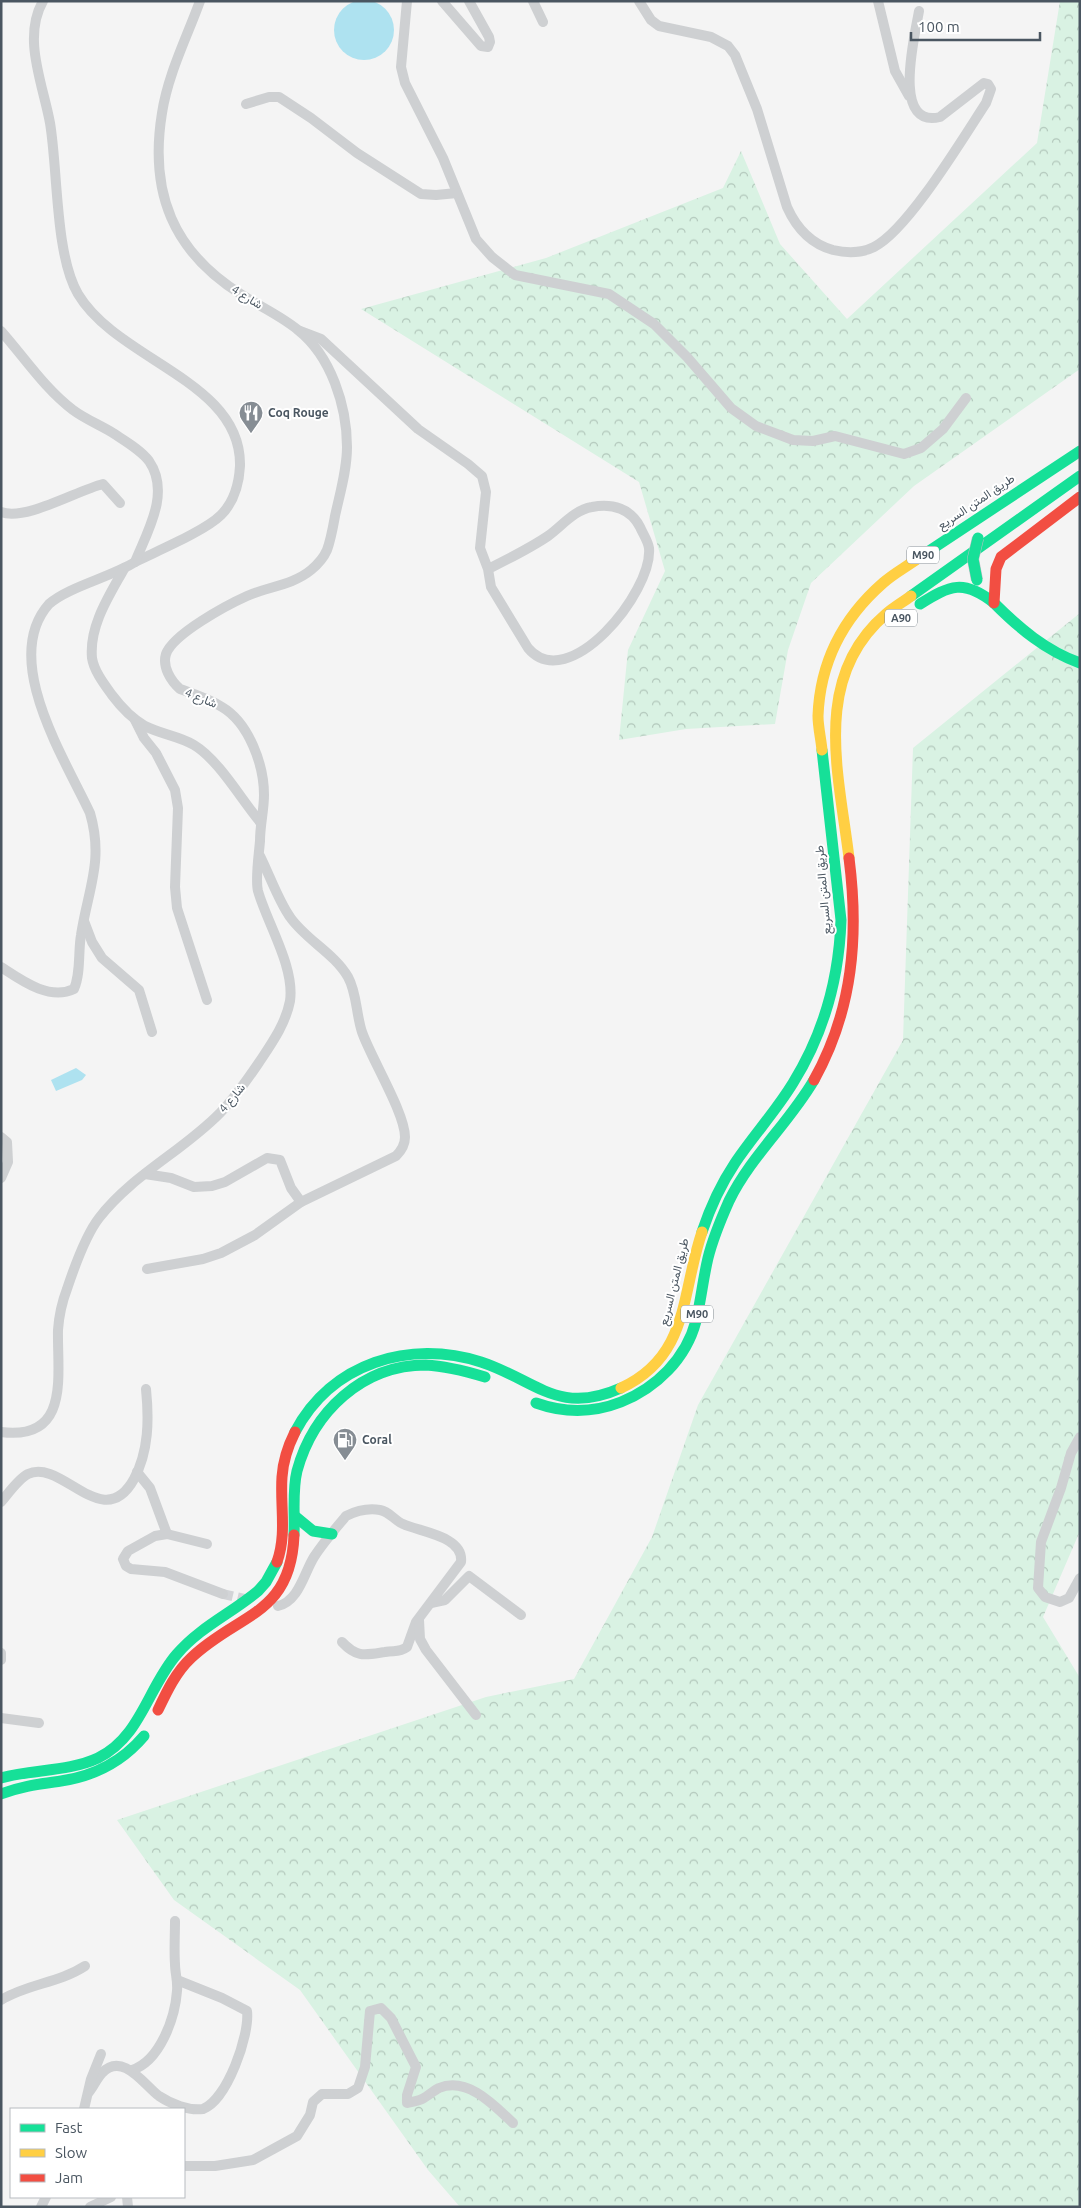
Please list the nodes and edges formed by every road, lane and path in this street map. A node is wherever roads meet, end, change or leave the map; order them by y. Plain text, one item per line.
1 (43, 1) edge
2 (200, 1) edge
3 (407, 1) edge
4 (442, 1) edge
5 (470, 1) edge
6 (533, 1) edge
7 (639, 1) edge
8 (878, 1) edge
9 (919, 11) dead end
10 (543, 22) dead end
11 (910, 96) junction
12 (246, 104) dead end
13 (457, 193) junction
14 (1, 331) edge
15 (300, 331) junction
16 (966, 398) dead end
17 (1076, 446) edge
18 (1080, 464) edge
19 (1080, 476) edge
20 (1080, 497) edge
21 (120, 503) dead end
22 (1, 512) edge
23 (135, 562) junction
24 (488, 568) junction
25 (124, 569) junction
26 (982, 592) junction
27 (994, 603) junction
28 (906, 614) dead end
29 (891, 627) dead end
30 (1080, 663) edge
31 (837, 703) junction
32 (135, 719) junction
33 (261, 823) junction
34 (260, 855) junction
35 (84, 921) junction
36 (1, 967) edge
37 (207, 1000) dead end
38 (152, 1032) dead end
39 (1, 1137) edge
40 (145, 1174) junction
41 (1, 1178) edge
42 (301, 1202) junction
43 (147, 1269) dead end
44 (493, 1381) dead end
45 (146, 1389) dead end
46 (526, 1399) dead end
47 (1, 1432) edge
48 (1080, 1437) edge
49 (137, 1472) junction
50 (1, 1502) edge
51 (296, 1517) junction
52 (167, 1534) junction
53 (332, 1534) junction
54 (207, 1544) dead end
55 (1080, 1578) edge
56 (224, 1594) tunnel mouth
57 (431, 1603) junction
58 (278, 1606) dead end
59 (521, 1615) dead end
60 (419, 1618) junction
61 (342, 1642) dead end
62 (1, 1653) edge
63 (1, 1660) edge
64 (476, 1714) dead end
65 (1, 1718) edge
66 (39, 1723) dead end
67 (1, 1778) edge
68 (1, 1794) edge
69 (175, 1921) dead end
70 (85, 1966) dead end
71 (177, 1980) junction
72 (1, 2000) edge
73 (101, 2054) dead end
74 (132, 2070) junction
75 (89, 2092) junction
76 (84, 2108) edge
77 (512, 2123) dead end
78 (185, 2166) edge
79 (110, 2198) edge
80 (90, 2207) edge

1 - 23 street
2 - 15 street, شارع 4
3 - 13 street
4 - 5 street
6 - 10 street
7 - 11 street
8 - 11 street
9 - 11 street
12 - 13 street
13 - 16 street
14 - 23 street
15 - 24 street
15 - 33 street, شارع 4
17 - 67 main road, طريق المتن السريع / M90
18 - 26 main road, bridge
19 - 31 main road, M90
20 - 27 main road
21 - 22 street
23 - 25 street
24 - 24 street
25 - 32 street
25 - 35 street
26 - 27 main road, A90
26 - 28 main road, A90
27 - 30 main road
29 - 31 main road, A90
31 - 46 main road, M90
32 - 33 street
32 - 37 street
33 - 34 street, شارع 4
34 - 40 street, شارع 4
34 - 42 street
35 - 36 street
35 - 38 street
39 - 41 street
40 - 42 street
40 - 47 street, شارع 4
42 - 43 street
44 - 51 main road
45 - 49 street
48 - 55 street
49 - 50 street
49 - 52 street
51 - 53 main road
51 - 68 main road
52 - 54 street
52 - 56 street
53 - 57 street
53 - 58 street
57 - 59 street
57 - 60 street
60 - 61 street
60 - 64 street
62 - 63 street
65 - 66 street
69 - 71 street
70 - 72 street
71 - 74 street
71 - 74 street
73 - 75 street
74 - 75 street
75 - 76 street
77 - 78 street
79 - 80 street

